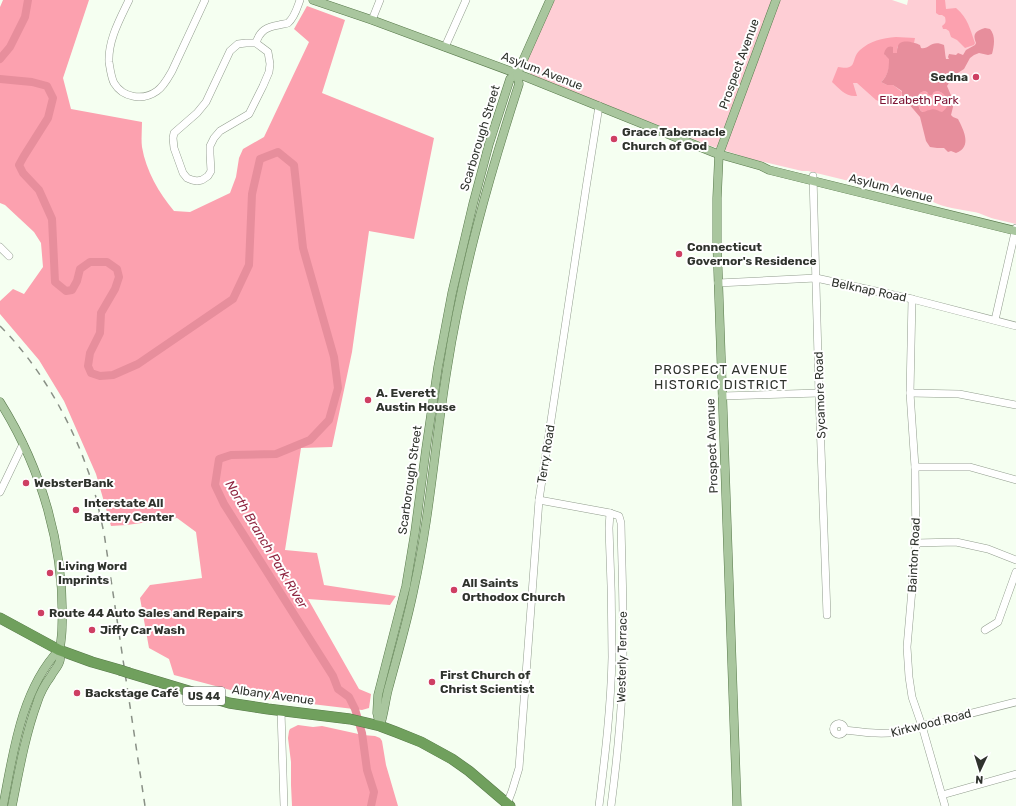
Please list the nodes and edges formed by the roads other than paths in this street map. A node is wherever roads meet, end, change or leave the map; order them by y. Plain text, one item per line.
1 (129, 0) edge
2 (205, 0) edge
3 (300, 0) edge
4 (313, 0) edge
5 (380, 0) edge
6 (466, 0) edge
7 (550, 0) edge
8 (776, 0) edge
9 (372, 20) junction
10 (256, 44) junction
11 (445, 47) junction
12 (517, 74) junction
13 (599, 106) junction
14 (489, 144) junction
15 (498, 147) junction
16 (719, 154) junction
17 (813, 178) junction
18 (473, 204) junction
19 (482, 206) junction
20 (1016, 229) edge
21 (0, 247) edge
22 (9, 256) dead end
23 (816, 278) junction
24 (718, 283) junction
25 (452, 293) junction
26 (461, 294) junction
27 (912, 299) junction
28 (995, 320) junction
29 (1016, 326) edge
30 (438, 367) junction
31 (447, 368) junction
32 (819, 393) junction
33 (910, 394) junction
34 (722, 396) junction
35 (0, 402) edge
36 (1016, 405) edge
37 (23, 444) junction
38 (426, 449) junction
39 (435, 450) junction
40 (915, 467) junction
41 (1016, 480) edge
42 (0, 492) edge
43 (539, 500) junction
44 (610, 513) junction
45 (415, 532) junction
46 (424, 535) junction
47 (916, 544) junction
48 (1016, 560) edge
49 (1016, 572) edge
50 (406, 586) junction
51 (414, 588) junction
52 (827, 615) dead end
53 (0, 618) edge
54 (985, 630) dead end
55 (59, 650) junction
56 (1016, 702) edge
57 (281, 711) junction
58 (380, 726) junction
59 (922, 726) junction
60 (845, 730) dead end
61 (19, 731) junction
62 (27, 734) junction
63 (1016, 774) edge
64 (942, 796) junction
65 (509, 805) edge
66 (3, 806) edge
67 (12, 806) edge
68 (284, 806) edge
69 (599, 806) edge
70 (611, 806) edge
71 (737, 806) edge
72 (945, 806) edge

1 - 2 street
3 - 10 street
4 - 9 main road, Asylum Avenue
5 - 9 street
6 - 11 street
7 - 12 main road
8 - 16 main road, Prospect Avenue
9 - 11 main road, Asylum Avenue
10 - 10 street
11 - 12 main road, Asylum Avenue
12 - 13 main road, Asylum Avenue
12 - 14 main road, Scarborough Street
12 - 15 main road, Scarborough Street
13 - 16 main road, Asylum Avenue
13 - 43 street, Terry Road
14 - 15 main road
14 - 18 main road, Scarborough Street
15 - 19 main road, Scarborough Street
16 - 17 main road, Asylum Avenue
16 - 24 main road, Prospect Avenue
17 - 20 main road, Asylum Avenue
17 - 23 street, Sycamore Road
18 - 19 main road
18 - 25 main road, Scarborough Street
19 - 26 main road, Scarborough Street
20 - 28 street
21 - 22 street
23 - 24 street, Belknap Road
23 - 27 street, Belknap Road
23 - 32 street, Sycamore Road
24 - 34 main road, Prospect Avenue
25 - 26 main road
25 - 30 main road, Scarborough Street
26 - 31 main road, Scarborough Street
27 - 28 street, Belknap Road
27 - 33 street, Bainton Road
28 - 29 street, Belknap Road
30 - 31 main road
30 - 38 main road, Scarborough Street
31 - 39 main road, Scarborough Street
32 - 34 street
32 - 52 street, Sycamore Road
33 - 36 street
33 - 40 street, Bainton Road
34 - 71 main road, Prospect Avenue
35 - 37 main road
37 - 42 street
37 - 55 main road
38 - 39 main road
38 - 45 main road, Scarborough Street
39 - 46 main road, Scarborough Street
40 - 41 street
40 - 47 street, Bainton Road
43 - 44 street
43 - 65 street, Terry Road
44 - 69 street, Westerly Terrace
44 - 70 street, Westerly Terrace
45 - 46 main road
45 - 50 main road, Scarborough Street
46 - 51 main road, Scarborough Street
47 - 48 street
47 - 59 street, Bainton Road
49 - 54 street
50 - 51 main road
50 - 58 main road, Scarborough Street
51 - 58 main road, Scarborough Street
53 - 55 highway, Albany Avenue / US 44
55 - 57 highway, Albany Avenue / US 44
55 - 61 main road
55 - 62 main road
56 - 59 street, Kirkwood Road
57 - 58 highway, Albany Avenue / US 44
57 - 68 street
58 - 65 highway, Albany Avenue / US 44
59 - 60 street, Kirkwood Road
59 - 64 street, Bainton Road
61 - 62 main road
61 - 66 main road
62 - 67 main road
63 - 64 street
64 - 72 street, Bainton Road

